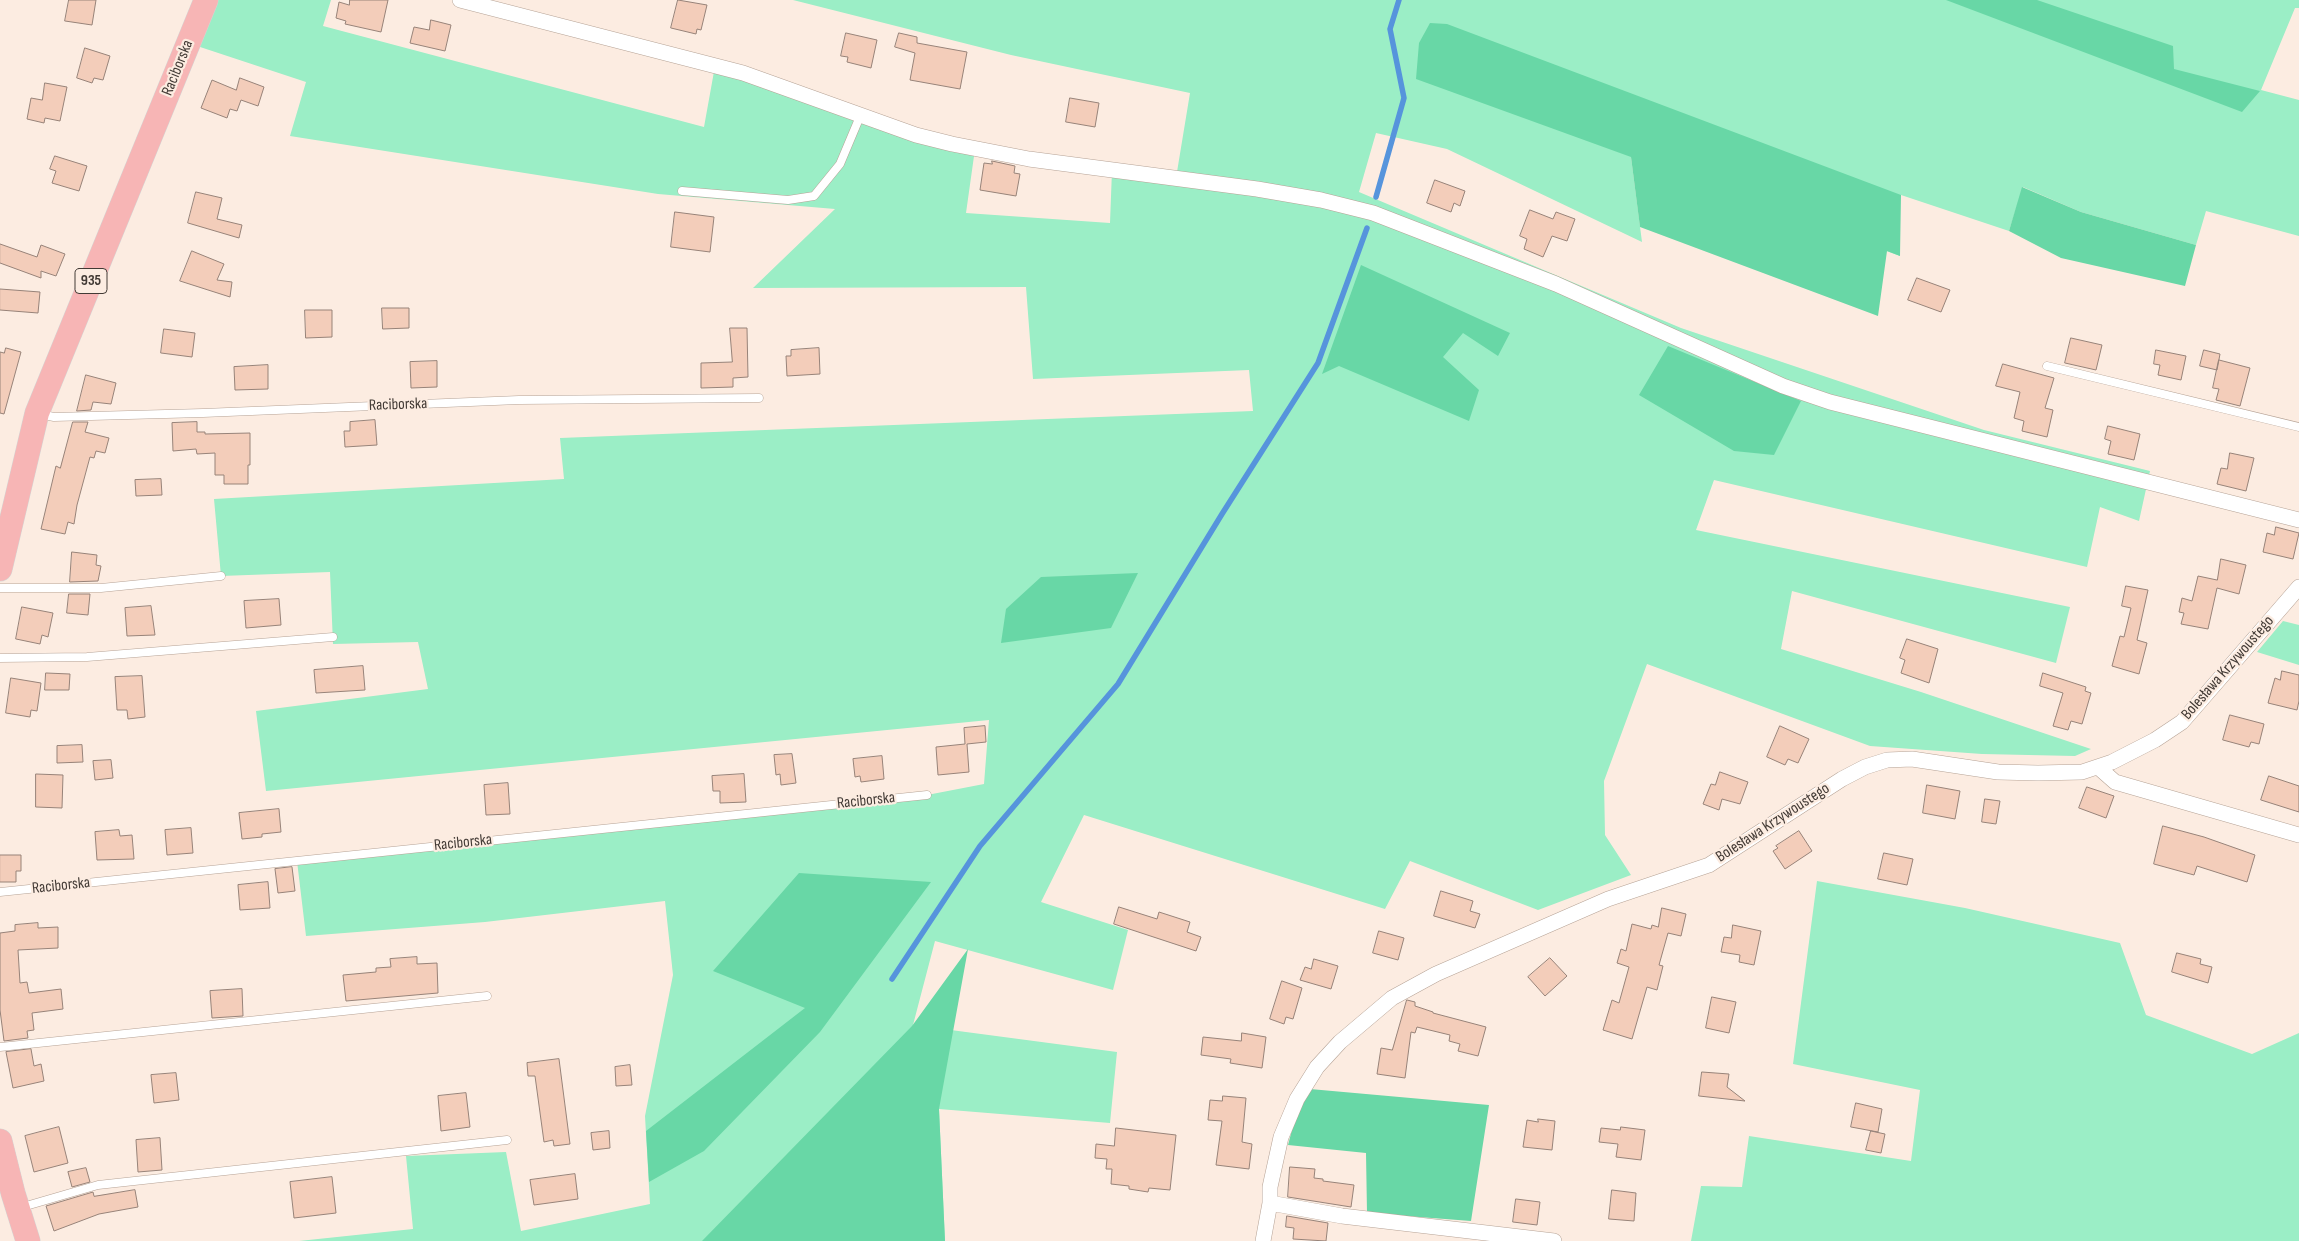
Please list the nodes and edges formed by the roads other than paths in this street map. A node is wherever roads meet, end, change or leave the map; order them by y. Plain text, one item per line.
1 (206, 0) edge
2 (460, 0) edge
3 (861, 114) junction
4 (682, 191) dead end
5 (2046, 366) dead end
6 (759, 398) dead end
7 (37, 414) junction
8 (2299, 427) edge
9 (2299, 520) edge
10 (0, 569) edge
11 (221, 576) dead end
12 (2299, 587) edge
13 (0, 588) edge
14 (333, 637) dead end
15 (0, 658) edge
16 (2098, 767) junction
17 (927, 795) dead end
18 (2299, 835) edge
19 (0, 892) edge
20 (487, 996) dead end
21 (0, 1047) edge
22 (507, 1140) dead end
23 (0, 1141) edge
24 (1270, 1203) junction
25 (18, 1208) junction
26 (28, 1241) edge
27 (1263, 1241) edge
28 (1554, 1241) edge

1 - 7 main road, Raciborska / 935
2 - 3 street
3 - 4 lane
3 - 9 street
5 - 8 lane
6 - 7 lane, Raciborska
7 - 10 main road, Raciborska / 935
11 - 13 lane
12 - 16 street, Bolesława Krzywoustego
14 - 15 lane
16 - 18 street
16 - 24 street, Bolesława Krzywoustego
17 - 19 lane, Raciborska
20 - 21 lane
22 - 25 lane
23 - 25 main road
24 - 27 street, Bolesława Krzywoustego
24 - 28 street
25 - 26 main road

